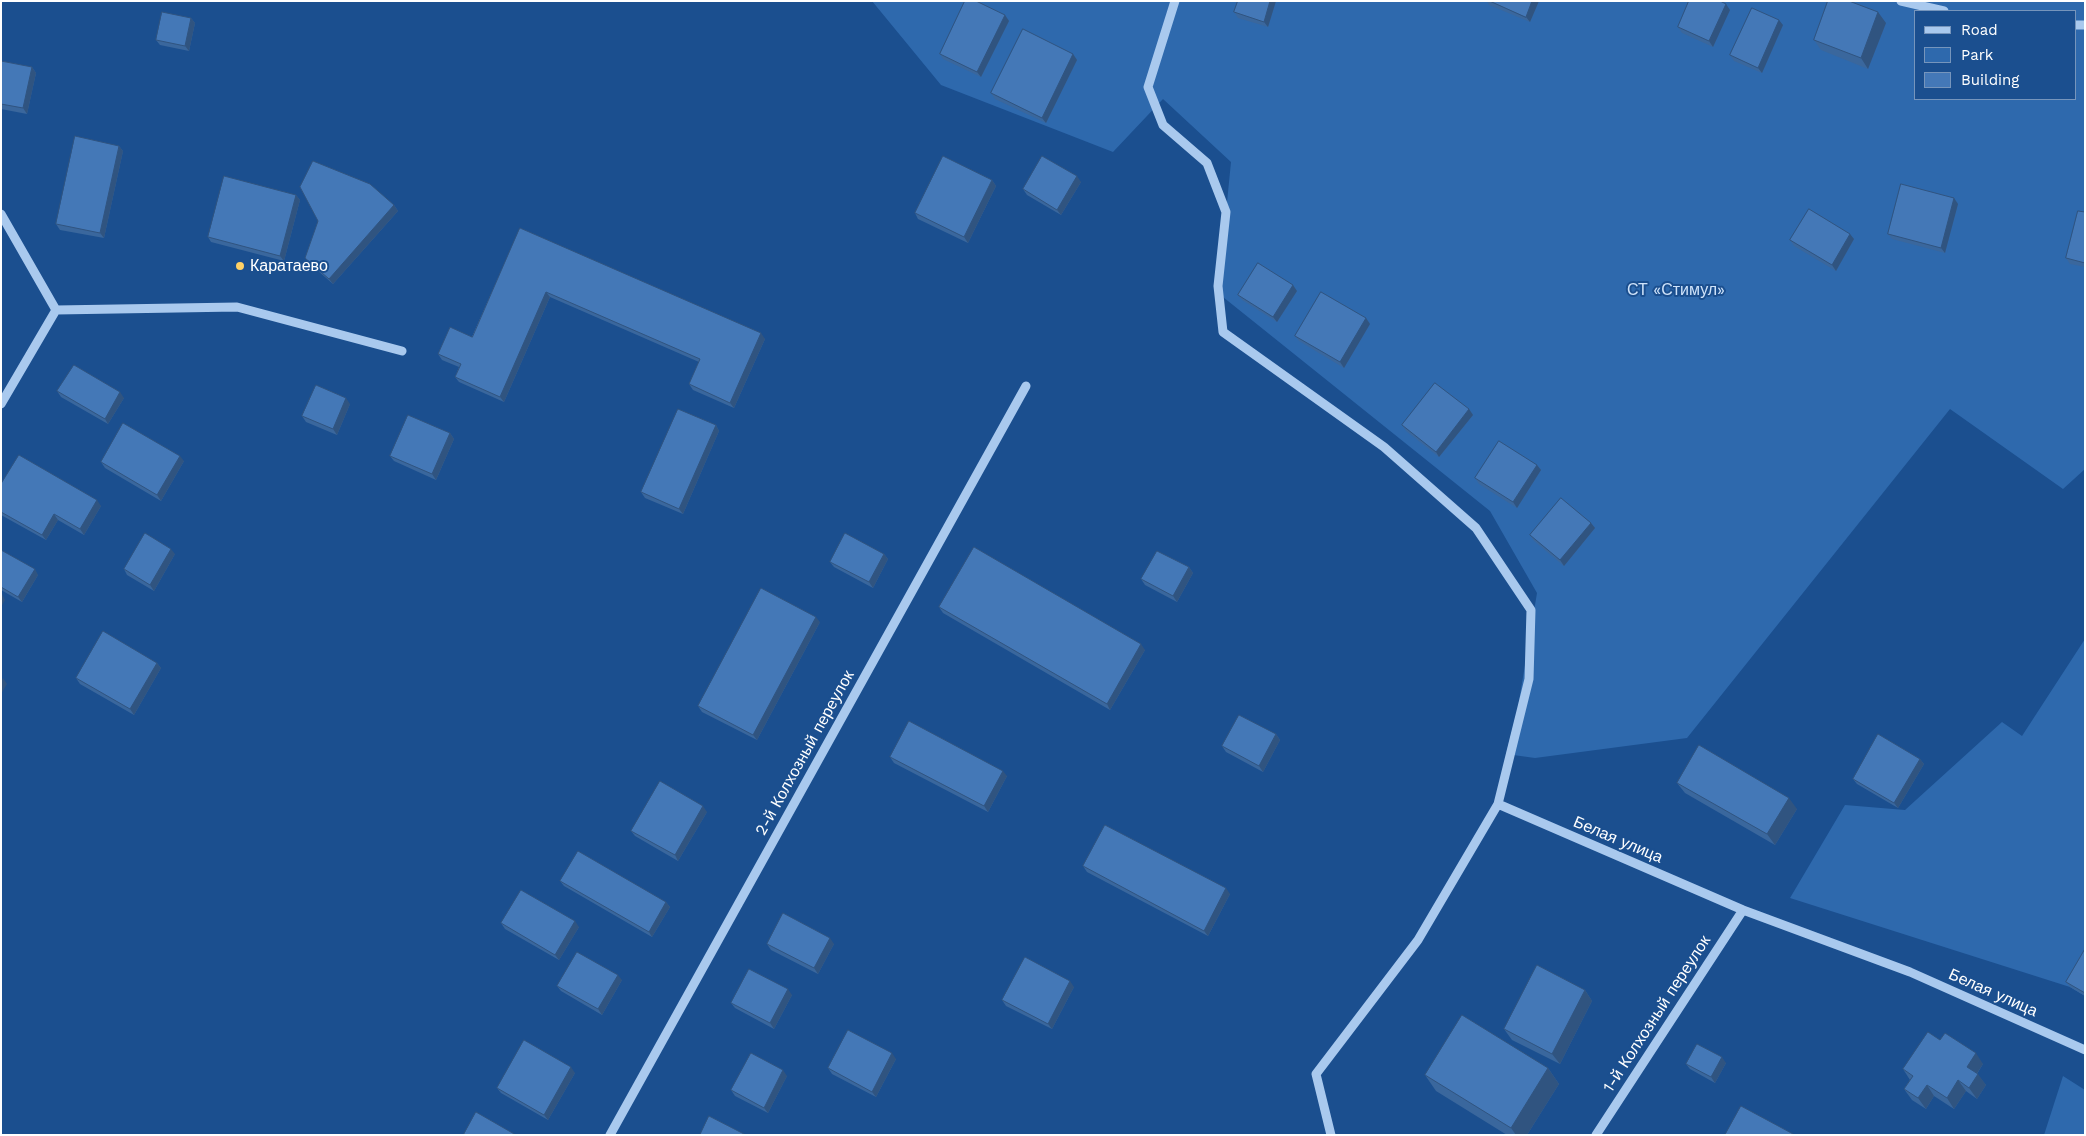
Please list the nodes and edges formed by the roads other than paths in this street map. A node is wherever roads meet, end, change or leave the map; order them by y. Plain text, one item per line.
1 (1175, 1) edge
2 (1901, 1) edge
3 (1940, 10) edge
4 (1, 214) edge
5 (56, 310) junction
6 (402, 352) dead end
7 (1026, 386) dead end
8 (1, 404) edge
9 (1498, 804) junction
10 (1743, 910) junction
11 (2085, 1050) edge
12 (610, 1135) edge
13 (1331, 1135) edge
14 (1596, 1135) edge

1 - 9 street
2 - 3 street
4 - 5 street
5 - 6 street
5 - 8 street
7 - 12 street, 2-й Колхозный переулок
9 - 10 street, Белая улица
9 - 13 street
10 - 11 street, Белая улица
10 - 14 street, 1-й Колхозный переулок

